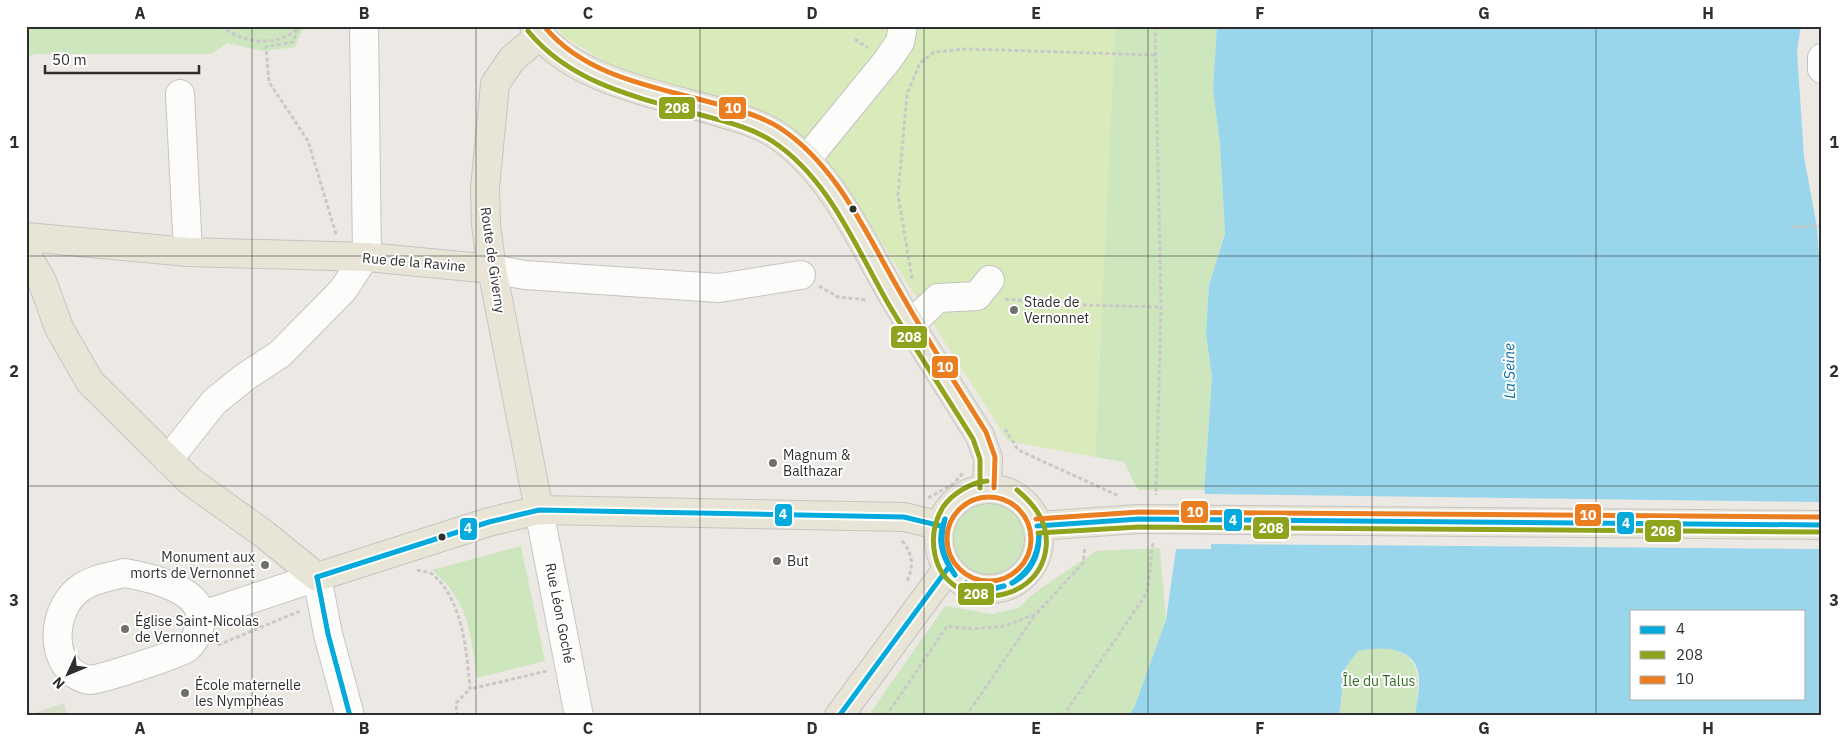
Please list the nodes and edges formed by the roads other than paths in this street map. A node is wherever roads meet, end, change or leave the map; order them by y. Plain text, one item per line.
1 (364, 26) edge
2 (903, 26) edge
3 (537, 31) edge
4 (1822, 58) edge
5 (1822, 69) edge
6 (180, 94) dead end
7 (806, 160) junction
8 (26, 237) edge
9 (188, 252) junction
10 (26, 254) edge
11 (358, 257) junction
12 (492, 269) junction
13 (801, 275) road end
14 (34, 284) edge
15 (983, 288) road end
16 (904, 314) junction
17 (168, 460) junction
18 (987, 488) junction
19 (539, 510) junction
20 (1822, 525) edge
21 (941, 526) junction
22 (1038, 526) junction
23 (948, 568) junction
24 (317, 576) junction
25 (200, 616) junction
26 (580, 715) edge
27 (350, 716) edge
28 (838, 716) edge

1 - 11 street
2 - 7 street
3 - 7 main road
3 - 12 main road, Route de Giverny
4 - 5 street
6 - 9 street
7 - 16 main road
8 - 9 main road, Rue de la Ravine
9 - 11 main road, Rue de la Ravine
10 - 14 main road
11 - 12 main road, Rue de la Ravine
11 - 17 street
12 - 13 street, Rue de la Ravine
12 - 19 main road, Route de Giverny
14 - 17 main road
15 - 16 street
16 - 18 main road
17 - 24 main road
18 - 21 main road
18 - 22 main road
19 - 21 main road
19 - 24 main road
19 - 26 street, Rue Léon Goché
20 - 22 main road, bridge
21 - 23 main road
22 - 23 main road
23 - 28 main road
24 - 25 street
24 - 27 street
25 - 25 street

